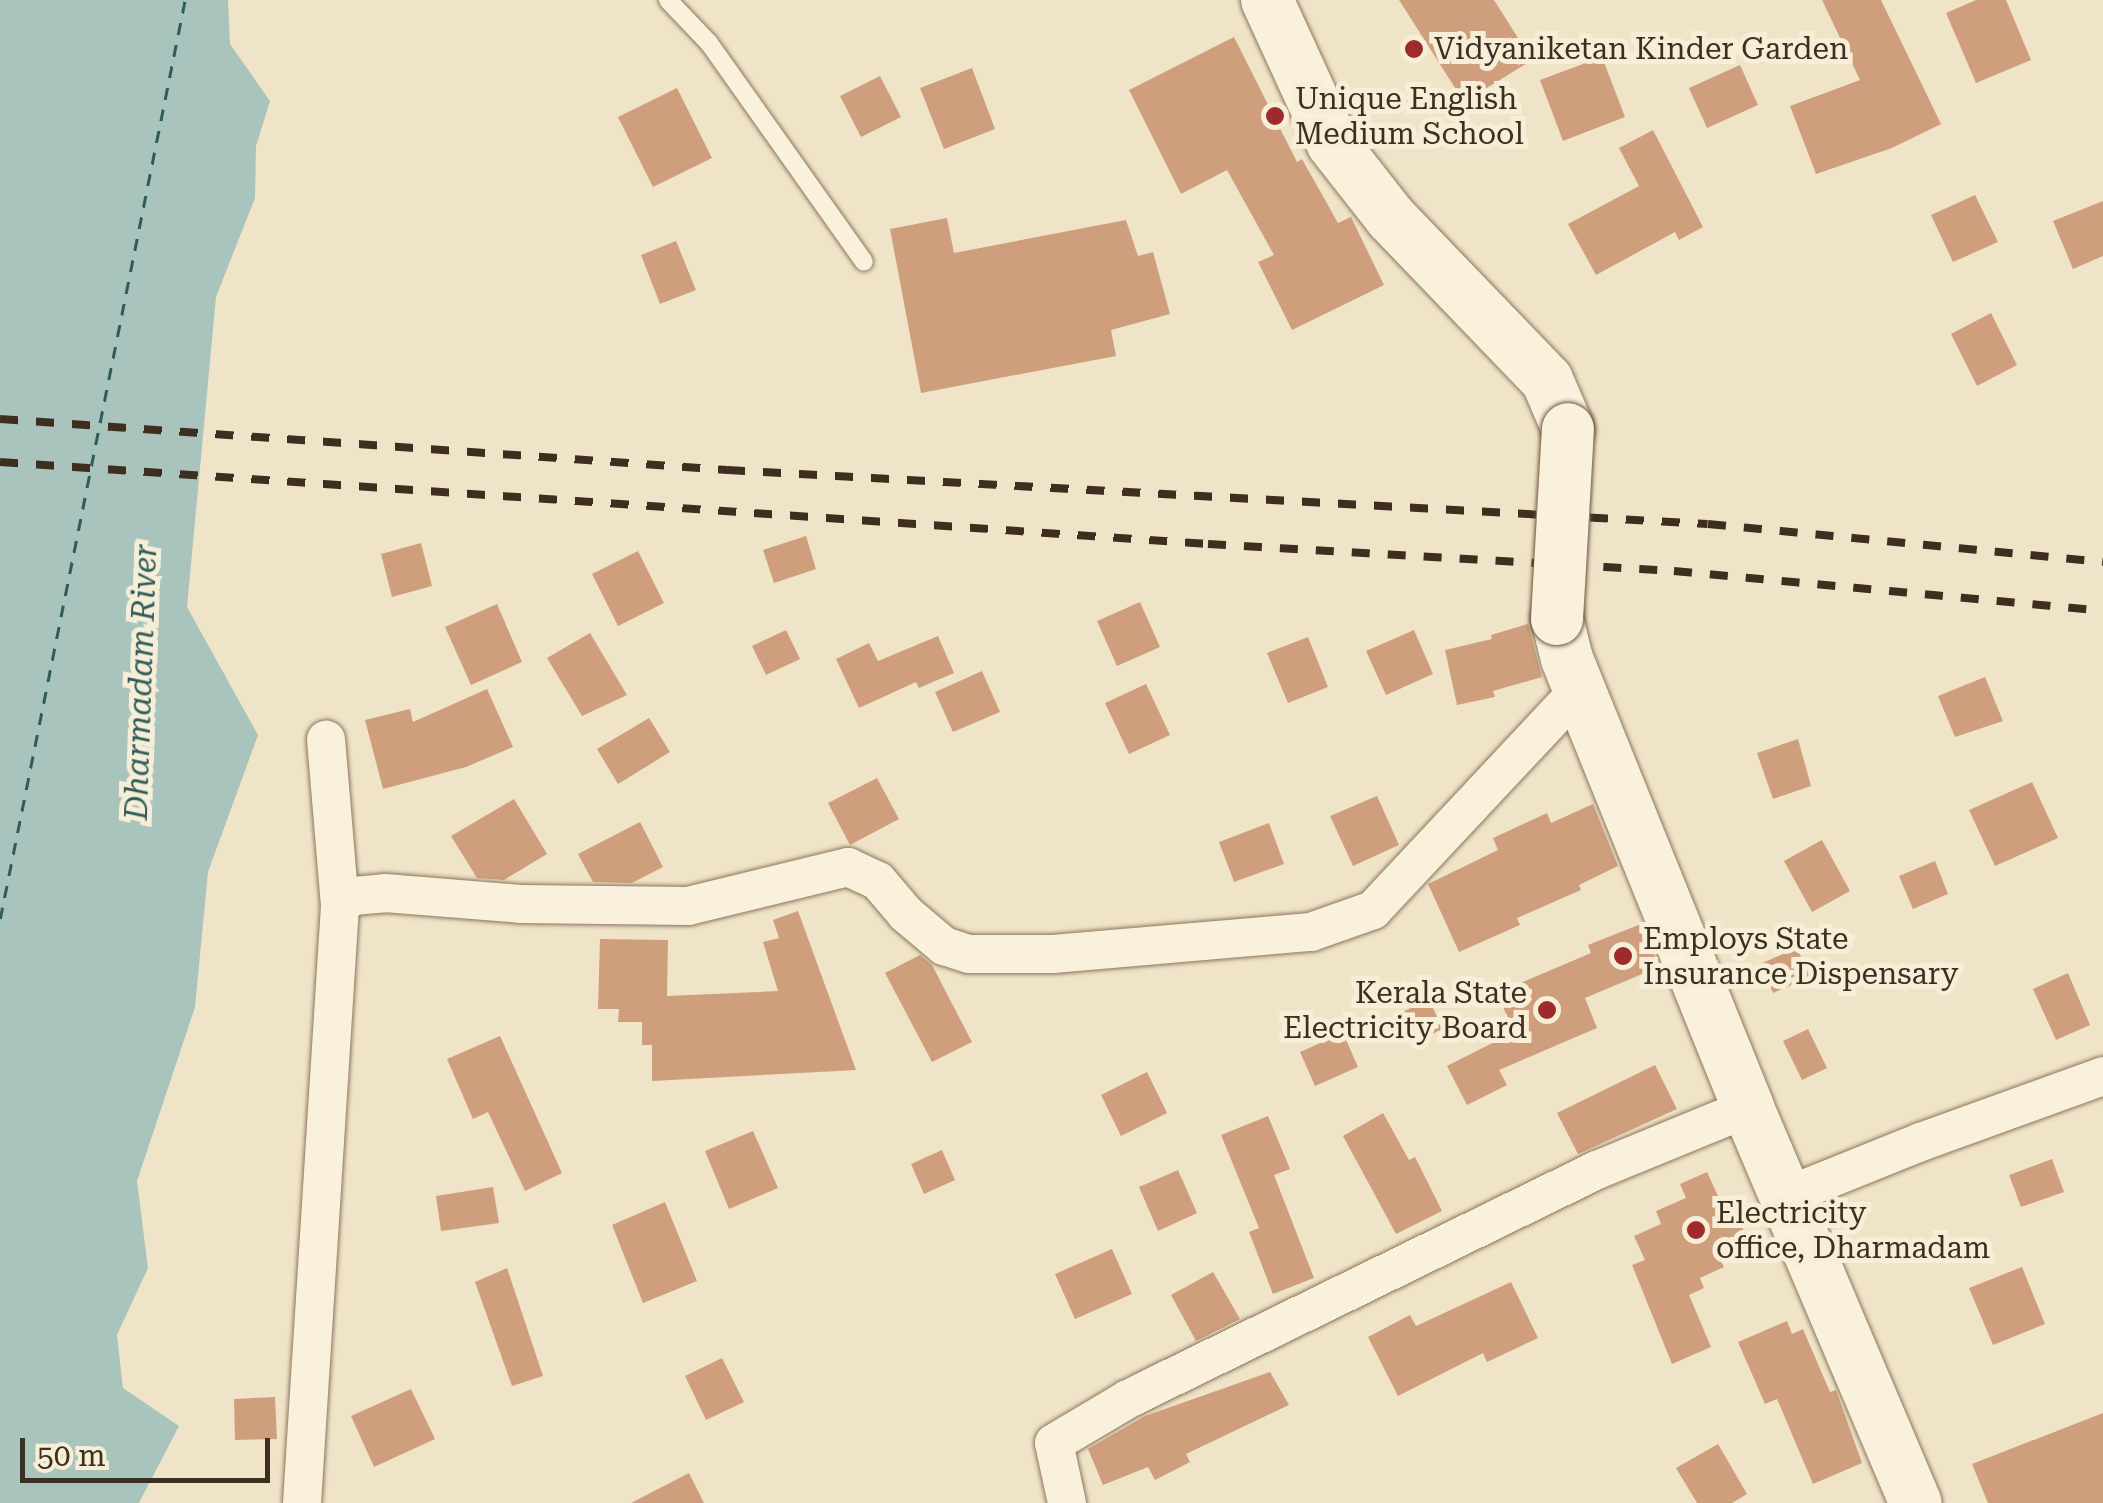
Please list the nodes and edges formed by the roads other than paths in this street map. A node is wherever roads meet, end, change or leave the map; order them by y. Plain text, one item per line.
1 (668, 0) edge
2 (1267, 0) edge
3 (864, 262) dead end
4 (1582, 688) junction
5 (326, 740) dead end
6 (340, 906) junction
7 (2103, 1076) edge
8 (1748, 1108) junction
9 (1789, 1196) junction
10 (302, 1503) edge
11 (1067, 1503) edge
12 (1916, 1503) edge

1 - 3 lane
2 - 4 main road, bridge
4 - 6 street
4 - 8 main road
5 - 6 street
6 - 10 street
7 - 9 street
8 - 9 main road
8 - 11 street
9 - 12 main road

